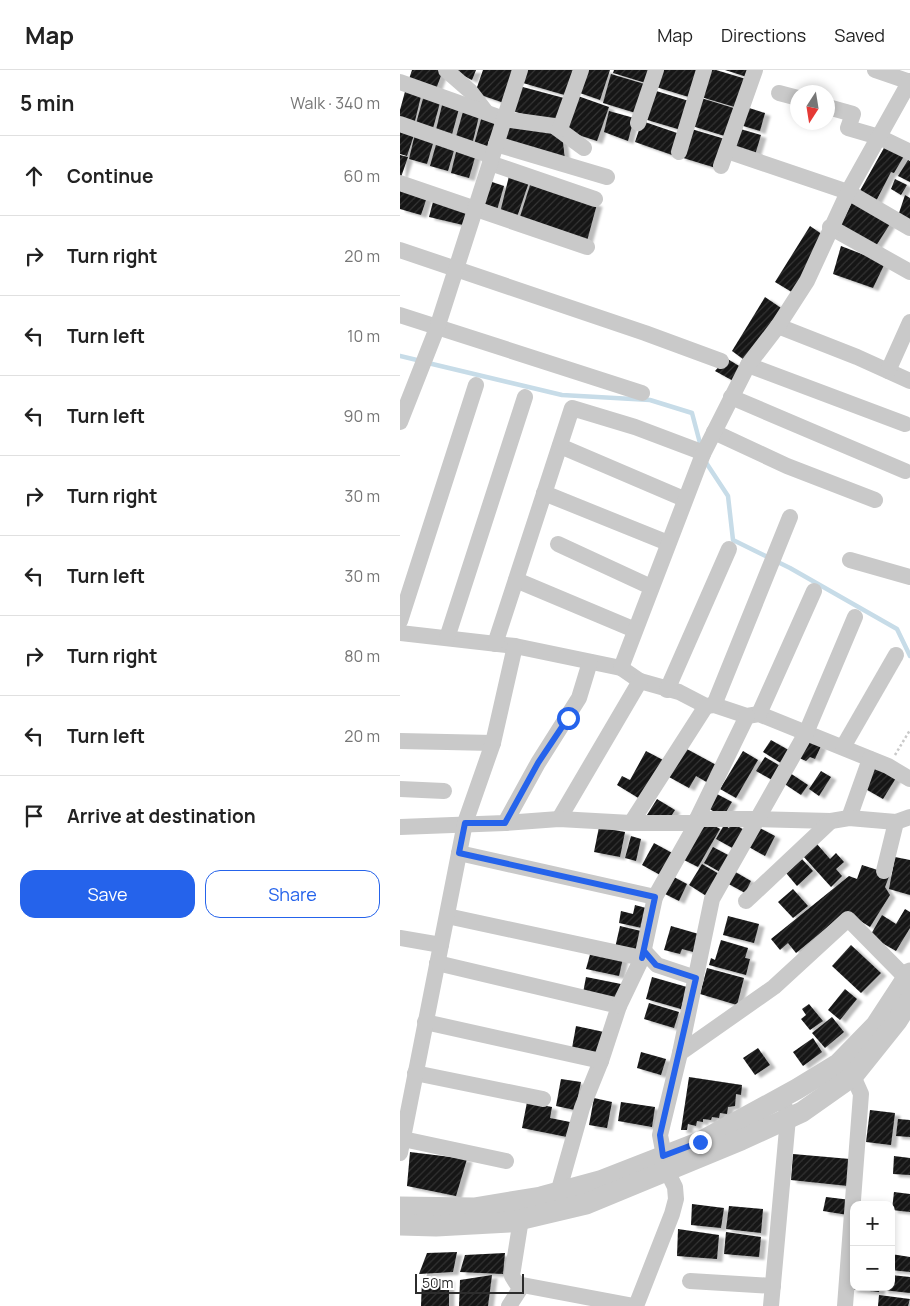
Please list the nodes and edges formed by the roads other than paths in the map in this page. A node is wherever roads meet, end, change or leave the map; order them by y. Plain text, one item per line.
1 (446, 70) edge
2 (520, 70) edge
3 (581, 70) edge
4 (656, 70) edge
5 (704, 70) edge
6 (755, 70) edge
7 (875, 70) edge
8 (910, 81) edge
9 (400, 82) edge
10 (780, 93) dead end
11 (790, 96) edge
12 (835, 109) edge
13 (486, 112) junction
14 (504, 119) junction
15 (638, 123) dead end
16 (400, 124) edge
17 (560, 129) junction
18 (879, 137) junction
19 (584, 148) dead end
20 (727, 150) junction
21 (678, 152) dead end
22 (910, 152) edge
23 (493, 154) junction
24 (722, 166) dead end
25 (607, 177) dead end
26 (400, 183) edge
27 (848, 192) junction
28 (594, 199) dead end
29 (474, 209) junction
30 (830, 227) junction
31 (910, 228) edge
32 (587, 247) dead end
33 (400, 250) edge
34 (455, 269) junction
35 (910, 272) edge
36 (400, 315) edge
37 (910, 322) edge
38 (778, 326) junction
39 (437, 328) junction
40 (721, 361) dead end
41 (748, 365) junction
42 (888, 371) junction
43 (910, 381) edge
44 (476, 385) dead end
45 (642, 393) dead end
46 (525, 397) dead end
47 (731, 397) junction
48 (400, 422) edge
49 (905, 424) dead end
50 (560, 446) junction
51 (707, 446) junction
52 (905, 471) dead end
53 (544, 493) junction
54 (684, 499) junction
55 (876, 500) dead end
56 (790, 517) dead end
57 (668, 543) junction
58 (558, 544) dead end
59 (729, 549) dead end
60 (850, 560) dead end
61 (910, 577) edge
62 (516, 580) junction
63 (651, 587) junction
64 (814, 591) dead end
65 (855, 617) dead end
66 (400, 621) edge
67 (635, 630) junction
68 (400, 633) edge
69 (447, 638) junction
70 (495, 644) junction
71 (516, 646) junction
72 (896, 655) dead end
73 (590, 662) junction
74 (621, 668) junction
75 (640, 681) junction
76 (667, 690) junction
77 (710, 706) junction
78 (753, 715) junction
79 (806, 733) junction
80 (400, 741) edge
81 (493, 743) junction
82 (843, 747) junction
83 (870, 759) junction
84 (910, 779) edge
85 (400, 789) edge
86 (444, 791) dead end
87 (849, 818) junction
88 (560, 819) junction
89 (757, 819) junction
90 (903, 820) edge
91 (697, 821) junction
92 (831, 821) junction
93 (465, 823) junction
94 (505, 823) junction
95 (631, 823) junction
96 (400, 827) edge
97 (459, 853) junction
98 (884, 871) dead end
99 (655, 897) junction
100 (746, 901) dead end
101 (447, 916) junction
102 (400, 938) edge
103 (441, 945) junction
104 (642, 958) junction
105 (437, 963) junction
106 (909, 977) edge
107 (696, 978) junction
108 (910, 1000) edge
109 (619, 1006) junction
110 (425, 1022) junction
111 (680, 1053) junction
112 (601, 1061) junction
113 (853, 1076) junction
114 (409, 1081) edge
115 (782, 1097) junction
116 (544, 1099) dead end
117 (788, 1118) junction
118 (401, 1146) edge
119 (506, 1161) dead end
120 (665, 1164) junction
121 (558, 1192) junction
122 (400, 1207) edge
123 (521, 1219) junction
124 (400, 1225) edge
125 (690, 1281) dead end
126 (522, 1286) junction
127 (773, 1286) junction
128 (509, 1306) edge
129 (635, 1306) edge
130 (771, 1306) edge
131 (846, 1306) edge

1 - 13 street
2 - 14 street
3 - 17 street
4 - 15 street
5 - 21 street
6 - 20 street
7 - 8 street
8 - 18 street
9 - 13 street
10 - 11 street
12 - 18 street
13 - 14 street
14 - 17 street
14 - 23 street
16 - 23 street
17 - 19 street
18 - 22 street
18 - 27 street
20 - 24 street
20 - 27 street
23 - 25 street
23 - 28 street
23 - 29 street
26 - 29 street
27 - 30 street
27 - 31 street
29 - 32 street
29 - 34 street
30 - 35 street
30 - 38 street
33 - 34 street
34 - 39 street
34 - 40 street
36 - 39 street
37 - 42 street
38 - 41 street
38 - 42 street
39 - 45 street
39 - 48 street
41 - 47 street
41 - 49 street
42 - 43 street
44 - 66 street
46 - 69 street
47 - 51 street
47 - 52 street
50 - 51 street
50 - 53 street
50 - 54 street
51 - 54 street
51 - 55 street
53 - 57 street
53 - 62 street
54 - 57 street
56 - 77 street
57 - 63 street
58 - 63 street
59 - 76 street
60 - 61 street
62 - 67 street
62 - 70 street
63 - 67 street
64 - 78 street
65 - 79 street
67 - 74 street
68 - 69 street
69 - 70 street
70 - 71 street
71 - 73 street
71 - 81 street
72 - 82 street
73 - 74 street
73 - 94 street
74 - 75 street
75 - 76 street
75 - 88 street
76 - 77 street
77 - 78 street
77 - 95 street
78 - 79 street
78 - 91 street
79 - 82 street
79 - 89 street
80 - 81 street
81 - 93 street
82 - 83 street
83 - 84 street
83 - 87 street
85 - 86 street
87 - 90 street
87 - 92 street
88 - 94 street
88 - 95 street
89 - 91 street
89 - 92 street
89 - 107 street
90 - 98 street
91 - 95 street
91 - 99 street
92 - 100 street
93 - 94 street
93 - 96 street
93 - 97 street
97 - 99 street
97 - 101 street
99 - 104 street
101 - 103 street
101 - 104 street
102 - 103 street
103 - 105 street
104 - 107 street
104 - 109 street
105 - 109 street
105 - 110 street
106 - 111 street
106 - 115 street
107 - 111 street
108 - 113 street
109 - 112 street
110 - 112 street
110 - 114 street
111 - 120 street
112 - 121 street
113 - 117 street
113 - 131 street
114 - 116 street
114 - 118 street
115 - 117 street
115 - 120 street
117 - 120 street
117 - 127 street
118 - 119 street
120 - 121 street
120 - 123 street
120 - 129 street
121 - 122 street
123 - 124 street
123 - 126 street
125 - 127 street
126 - 128 street
126 - 129 street
127 - 130 street

